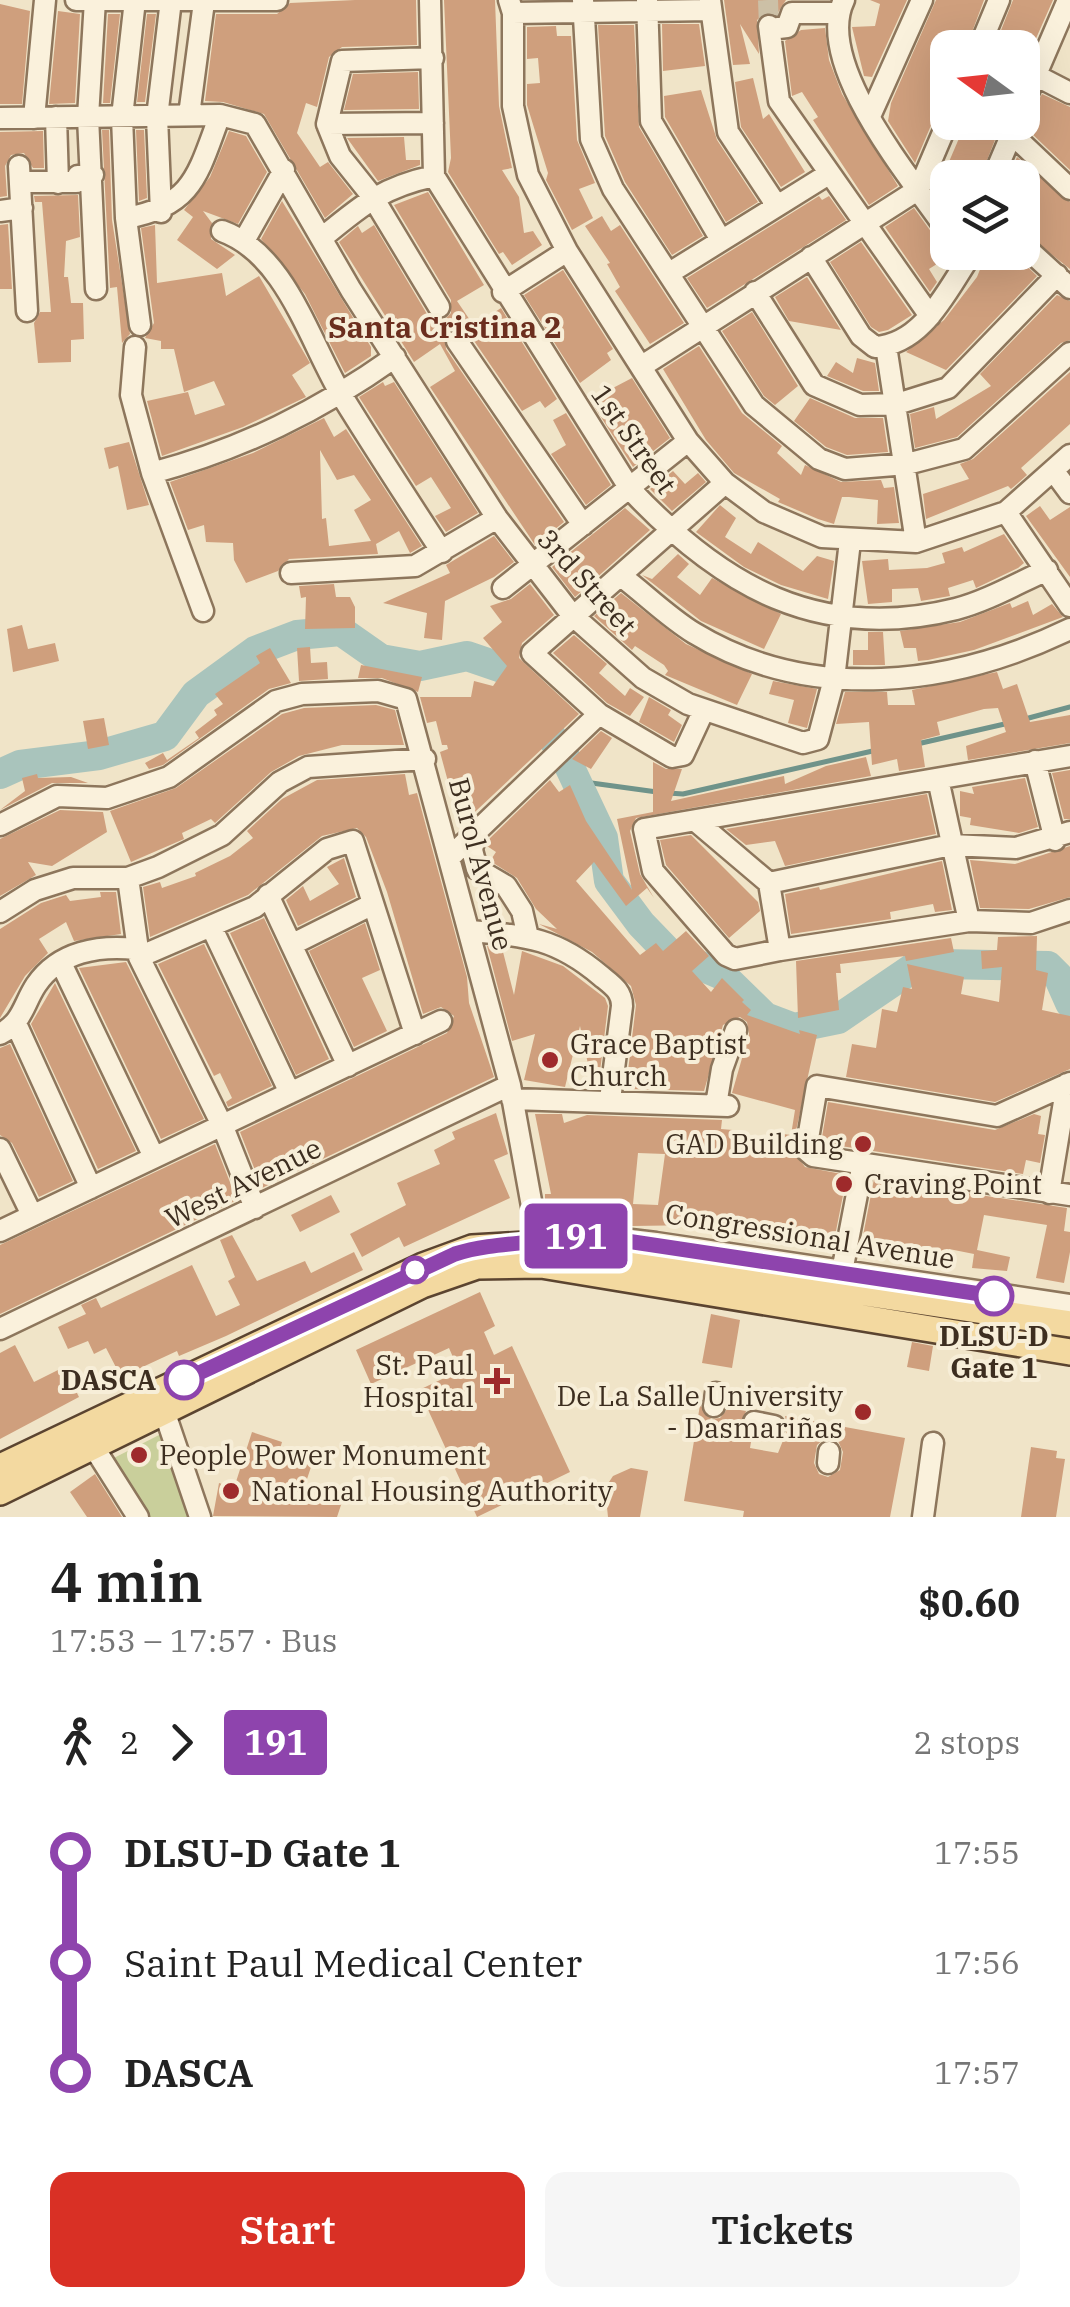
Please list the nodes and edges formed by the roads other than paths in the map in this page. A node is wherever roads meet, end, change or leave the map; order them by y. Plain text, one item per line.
1 (45, 0) edge
2 (76, 0) edge
3 (96, 0) edge
4 (134, 0) edge
5 (159, 0) edge
6 (174, 0) edge
7 (277, 0) edge
8 (430, 0) edge
9 (922, 0) edge
10 (999, 0) edge
11 (1068, 0) edge
12 (204, 2) edge
13 (710, 5) edge
14 (511, 6) edge
15 (583, 6) edge
16 (648, 6) edge
17 (841, 6) edge
18 (986, 30) edge
19 (433, 58) junction
20 (1040, 66) edge
21 (1040, 77) edge
22 (1070, 93) edge
23 (870, 114) junction
24 (189, 115) junction
25 (220, 115) junction
26 (45, 117) junction
27 (88, 117) junction
28 (122, 117) junction
29 (157, 117) junction
30 (0, 118) edge
31 (433, 123) junction
32 (326, 124) junction
33 (940, 140) edge
34 (1025, 140) edge
35 (284, 170) junction
36 (93, 175) junction
37 (827, 175) junction
38 (434, 176) junction
39 (58, 183) junction
40 (919, 189) junction
41 (1070, 189) edge
42 (372, 196) junction
43 (930, 205) edge
44 (777, 206) junction
45 (22, 208) junction
46 (0, 211) edge
47 (161, 212) junction
48 (126, 218) junction
49 (864, 225) junction
50 (222, 230) dead end
51 (323, 237) junction
52 (245, 239) junction
53 (721, 240) junction
54 (567, 251) junction
55 (811, 257) junction
56 (1040, 260) edge
57 (958, 270) edge
58 (672, 272) junction
59 (1063, 281) edge
60 (96, 289) dead end
61 (504, 292) junction
62 (754, 292) junction
63 (439, 307) dead end
64 (27, 310) dead end
65 (930, 316) junction
66 (140, 325) dead end
67 (704, 325) junction
68 (457, 341) dead end
69 (886, 346) junction
70 (135, 348) dead end
71 (389, 348) junction
72 (1070, 352) edge
73 (642, 366) junction
74 (340, 392) junction
75 (897, 404) junction
76 (688, 441) junction
77 (1070, 455) edge
78 (907, 464) junction
79 (1052, 470) junction
80 (152, 473) junction
81 (725, 483) junction
82 (630, 489) junction
83 (1070, 493) edge
84 (1006, 512) junction
85 (497, 518) junction
86 (582, 525) junction
87 (672, 533) junction
88 (850, 541) junction
89 (916, 542) junction
90 (442, 552) junction
91 (532, 568) junction
92 (1048, 570) junction
93 (292, 574) dead end
94 (621, 576) junction
95 (503, 588) dead end
96 (1070, 606) edge
97 (202, 611) dead end
98 (572, 614) junction
99 (840, 615) junction
100 (1070, 630) edge
101 (834, 679) junction
102 (703, 712) junction
103 (599, 714) junction
104 (1070, 756) edge
105 (425, 758) junction
106 (1035, 761) junction
107 (938, 778) junction
108 (697, 822) junction
109 (0, 825) edge
110 (476, 833) junction
111 (1062, 836) edge
112 (951, 844) junction
113 (450, 858) junction
114 (128, 878) junction
115 (769, 883) junction
116 (268, 895) junction
117 (2, 904) edge
118 (374, 904) junction
119 (1070, 910) edge
120 (970, 921) junction
121 (212, 926) junction
122 (470, 931) junction
123 (528, 937) junction
124 (293, 944) junction
125 (780, 950) junction
126 (138, 954) junction
127 (60, 963) junction
128 (440, 1021) dead end
129 (8, 1030) edge
130 (736, 1030) dead end
131 (415, 1034) junction
132 (348, 1066) junction
133 (1068, 1084) edge
134 (511, 1092) junction
135 (290, 1093) junction
136 (610, 1100) junction
137 (222, 1127) junction
138 (0, 1149) edge
139 (154, 1157) junction
140 (862, 1163) junction
141 (91, 1188) junction
142 (1060, 1194) edge
143 (254, 1208) junction
144 (32, 1215) junction
145 (0, 1232) edge
146 (541, 1255) junction
147 (840, 1281) junction
148 (1070, 1306) edge
149 (1070, 1324) edge
150 (0, 1329) edge
151 (1070, 1352) edge
152 (162, 1404) junction
153 (87, 1438) junction
154 (933, 1442) dead end
155 (0, 1468) edge
156 (0, 1492) edge
157 (138, 1517) edge
158 (200, 1517) edge
159 (923, 1517) edge

1 - 26 street
2 - 3 street
3 - 4 street
3 - 27 street
4 - 5 street
4 - 28 street
6 - 12 street
6 - 29 street
7 - 12 street
8 - 19 street
9 - 23 street
10 - 18 street
11 - 20 street
12 - 24 street
13 - 16 street
13 - 44 street
14 - 15 street
14 - 54 street
15 - 16 street
15 - 58 street
16 - 53 street
17 - 23 street
17 - 37 street
19 - 31 street
19 - 32 street
21 - 22 street
23 - 40 street
24 - 25 street
24 - 29 street
25 - 35 street, 3rd Street
25 - 47 street
26 - 27 street
26 - 30 street
26 - 39 street
27 - 28 street
27 - 36 street
28 - 29 street
28 - 48 street
29 - 47 street
31 - 32 street
31 - 38 street
32 - 42 street
33 - 40 street
34 - 41 street
35 - 51 street, 3rd Street
35 - 52 street
36 - 39 street
36 - 60 street
37 - 44 street
37 - 49 street
38 - 42 street
38 - 61 street, 1st Street
39 - 45 street
40 - 43 street
40 - 49 street
42 - 51 street
42 - 63 street
44 - 53 street
45 - 46 street
45 - 64 street
47 - 48 street
48 - 66 street
49 - 55 street
49 - 65 street
50 - 52 street
51 - 71 street, 3rd Street
52 - 74 street
53 - 58 street
54 - 61 street
54 - 73 street
55 - 62 street
55 - 69 street
56 - 59 street
57 - 65 street
58 - 67 street
59 - 75 street
61 - 82 street, 1st Street
62 - 67 street
62 - 75 street
65 - 69 street
67 - 73 street
67 - 78 street
68 - 86 street
69 - 75 street
70 - 80 street
71 - 74 street
71 - 85 street, 3rd Street
72 - 78 street
73 - 76 street
74 - 80 street
74 - 90 street
75 - 78 street
76 - 81 street
76 - 82 street
77 - 79 street
78 - 89 street
79 - 83 street
79 - 84 street
80 - 97 street
81 - 87 street
81 - 88 street
82 - 86 street
82 - 87 street, 1st Street
84 - 89 street
84 - 92 street
85 - 90 street
85 - 91 street, 3rd Street
86 - 91 street
87 - 94 street
87 - 99 street, 1st Street
88 - 89 street
88 - 99 street
90 - 93 street
91 - 95 street
91 - 98 street, 3rd Street
92 - 96 street
92 - 99 street, 1st Street
94 - 98 street
94 - 101 street
98 - 102 street, 3rd Street
98 - 103 street
99 - 101 street
100 - 101 street
101 - 102 street, 3rd Street
102 - 103 street
103 - 110 street
104 - 106 street
105 - 109 street
105 - 113 street, Burol Avenue
105 - 114 street, Burol Avenue
106 - 107 street
106 - 111 street
107 - 108 street
107 - 112 street
108 - 115 street
108 - 125 street
110 - 113 street
110 - 123 street
111 - 112 street
112 - 115 street
112 - 120 street
113 - 122 street, Burol Avenue
114 - 117 street, Burol Avenue
114 - 126 street
115 - 125 street
116 - 118 street
116 - 121 street
116 - 124 street
118 - 124 street
118 - 131 street
119 - 120 street
120 - 125 street
121 - 126 street
121 - 135 street
122 - 123 street
122 - 134 street, Burol Avenue
123 - 136 street
124 - 132 street
126 - 127 street
126 - 137 street
127 - 129 street
127 - 139 street
128 - 131 street
129 - 141 street
130 - 136 street
131 - 132 street
132 - 135 street
133 - 140 street
133 - 142 street
134 - 136 street
134 - 143 street, West Avenue
134 - 146 street, Burol Avenue
135 - 137 street
137 - 139 street
137 - 143 street
138 - 144 street
139 - 141 street
140 - 142 street
140 - 147 street
141 - 144 street
143 - 150 street, West Avenue
144 - 145 street
146 - 147 main road, Congressional Avenue
146 - 151 main road, Congressional Avenue
146 - 152 main road, Congressional Avenue
147 - 148 street, Congressional Avenue
147 - 149 main road, Congressional Avenue
152 - 153 main road, Congressional Avenue
152 - 158 street
153 - 155 main road, Congressional Avenue
153 - 156 main road, Congressional Avenue
153 - 157 street
154 - 159 street

